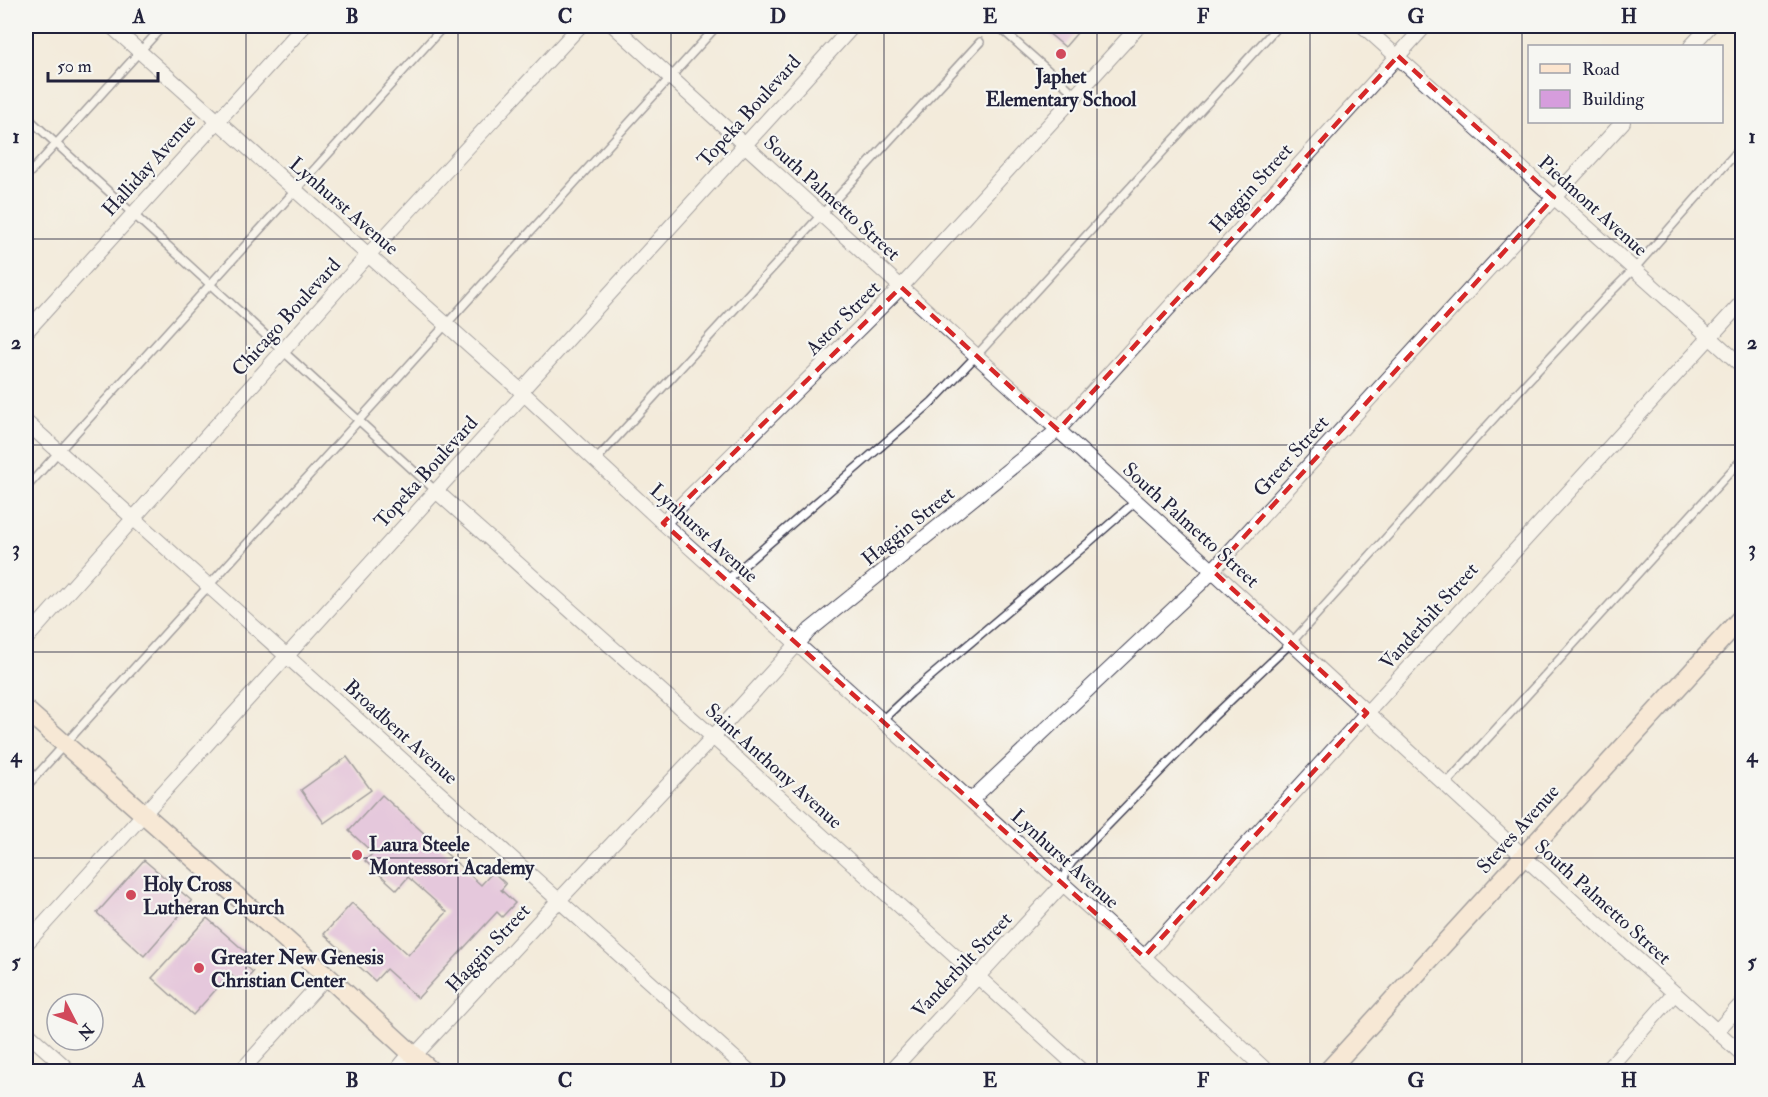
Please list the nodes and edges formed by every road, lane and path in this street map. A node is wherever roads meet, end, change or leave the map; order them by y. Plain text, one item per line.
1 (111, 26) edge
2 (163, 26) edge
3 (304, 26) edge
4 (444, 26) edge
5 (580, 26) edge
6 (614, 26) edge
7 (717, 26) edge
8 (853, 26) edge
9 (998, 26) edge
10 (1139, 26) edge
11 (1278, 26) edge
12 (1364, 26) edge
13 (1425, 26) edge
14 (1710, 26) edge
15 (980, 42) dead end
16 (1692, 45) edge
17 (140, 51) junction
18 (1398, 56) junction
19 (671, 77) junction
20 (1076, 95) junction
21 (26, 116) edge
22 (216, 120) junction
23 (1622, 123) edge
24 (56, 144) junction
25 (745, 144) junction
26 (1743, 146) edge
27 (26, 177) edge
28 (296, 189) junction
29 (1554, 197) junction
30 (132, 213) junction
31 (822, 214) junction
32 (369, 254) junction
33 (1634, 269) junction
34 (210, 284) junction
35 (901, 287) junction
36 (1743, 302) edge
37 (447, 324) junction
38 (26, 332) edge
39 (1710, 338) junction
40 (282, 350) junction
41 (976, 356) junction
42 (1743, 366) edge
43 (521, 391) junction
44 (359, 420) junction
45 (26, 422) edge
46 (1058, 430) junction
47 (58, 452) junction
48 (1743, 459) edge
49 (596, 460) junction
50 (26, 488) edge
51 (436, 490) junction
52 (1136, 501) junction
53 (133, 518) junction
54 (663, 523) junction
55 (1213, 571) junction
56 (727, 580) junction
57 (208, 586) junction
58 (1743, 616) edge
59 (26, 639) edge
60 (1291, 643) junction
61 (798, 644) junction
62 (286, 656) junction
63 (26, 710) edge
64 (1367, 713) junction
65 (882, 720) junction
66 (713, 737) junction
67 (64, 744) junction
68 (1446, 785) junction
69 (26, 787) edge
70 (971, 800) junction
71 (143, 814) junction
72 (1523, 856) junction
73 (1063, 884) junction
74 (560, 899) junction
75 (26, 944) edge
76 (1144, 957) junction
77 (327, 976) junction
78 (978, 977) junction
79 (1675, 993) junction
80 (1743, 1003) edge
81 (1717, 1031) junction
82 (26, 1032) edge
83 (1743, 1054) edge
84 (413, 1055) junction
85 (66, 1070) edge
86 (240, 1071) edge
87 (395, 1071) edge
88 (432, 1071) edge
89 (750, 1071) edge
90 (890, 1071) edge
91 (1083, 1071) edge
92 (1268, 1071) edge
93 (1327, 1071) edge
94 (1605, 1071) edge

1 - 17 street, Lynhurst Avenue
2 - 17 lane
3 - 22 street, Halliday Avenue
4 - 28 lane
5 - 32 street, Chicago Boulevard
6 - 19 street, South Palmetto Street
7 - 19 lane
8 - 25 street, Topeka Boulevard
9 - 20 lane
10 - 20 street, Astor Street
11 - 41 lane
12 - 18 street, Piedmont Avenue
13 - 18 street, Haggin Street
14 - 16 street
15 - 31 lane
17 - 22 street, Lynhurst Avenue
17 - 24 lane
18 - 29 street, Piedmont Avenue
18 - 46 street, Haggin Street
19 - 25 street, South Palmetto Street
19 - 37 lane
20 - 35 street, Astor Street
21 - 24 lane
22 - 28 street, Lynhurst Avenue
22 - 30 street, Halliday Avenue
23 - 29 street, Greer Street
24 - 27 lane
24 - 30 lane
25 - 31 street, South Palmetto Street
25 - 43 street, Topeka Boulevard
26 - 33 lane
28 - 32 street, Lynhurst Avenue
28 - 34 lane
29 - 33 street, Piedmont Avenue
29 - 55 street, Greer Street
30 - 34 lane
30 - 38 street, Halliday Avenue
31 - 35 street, South Palmetto Street
31 - 49 lane
32 - 37 street, Lynhurst Avenue
32 - 40 street, Chicago Boulevard
33 - 39 street, Piedmont Avenue
33 - 60 lane
34 - 40 lane
34 - 47 lane
35 - 41 street, South Palmetto Street
35 - 54 street, Astor Street
36 - 39 street, Vanderbilt Street
37 - 43 street, Lynhurst Avenue
37 - 44 lane
39 - 42 street, Piedmont Avenue
39 - 64 street, Vanderbilt Street
40 - 44 lane
40 - 53 street, Chicago Boulevard
41 - 46 street, South Palmetto Street
41 - 56 lane
43 - 49 street, Lynhurst Avenue
43 - 51 street, Topeka Boulevard
44 - 51 lane
44 - 57 lane
45 - 47 street, Broadbent Avenue
46 - 52 street, South Palmetto Street
46 - 61 street, Haggin Street
47 - 50 lane
47 - 53 street, Broadbent Avenue
48 - 68 lane
49 - 54 street, Lynhurst Avenue
51 - 62 street, Topeka Boulevard
51 - 66 street, Saint Anthony Avenue
52 - 55 street, South Palmetto Street
52 - 65 lane
53 - 57 street, Broadbent Avenue
53 - 59 street, Chicago Boulevard
54 - 56 street, Lynhurst Avenue
55 - 60 street, South Palmetto Street
55 - 70 street, Greer Street
56 - 61 street, Lynhurst Avenue
57 - 62 street, Broadbent Avenue
57 - 67 lane
58 - 72 street, Steves Avenue
60 - 64 street, South Palmetto Street
60 - 73 lane
61 - 65 street, Lynhurst Avenue
61 - 66 street, Haggin Street
62 - 71 street, Topeka Boulevard
62 - 74 street, Broadbent Avenue
63 - 67 street
64 - 68 street, South Palmetto Street
64 - 76 street, Vanderbilt Street
65 - 70 street, Lynhurst Avenue
66 - 74 street, Haggin Street
66 - 78 street, Saint Anthony Avenue
67 - 69 lane
67 - 71 street
68 - 72 street, South Palmetto Street
70 - 73 street, Lynhurst Avenue
71 - 75 street, Topeka Boulevard
71 - 77 street
72 - 79 street, South Palmetto Street
72 - 93 street, Steves Avenue
73 - 76 street, Lynhurst Avenue
73 - 78 street, Vanderbilt Street
74 - 84 street, Haggin Street
74 - 89 street, Broadbent Avenue
76 - 92 street, Lynhurst Avenue
77 - 84 street
77 - 86 street
78 - 90 street, Vanderbilt Street
78 - 91 street, Saint Anthony Avenue
79 - 81 street, South Palmetto Street
79 - 94 street
80 - 81 street
81 - 83 street, South Palmetto Street
82 - 85 street
84 - 87 street, Haggin Street
84 - 88 street

